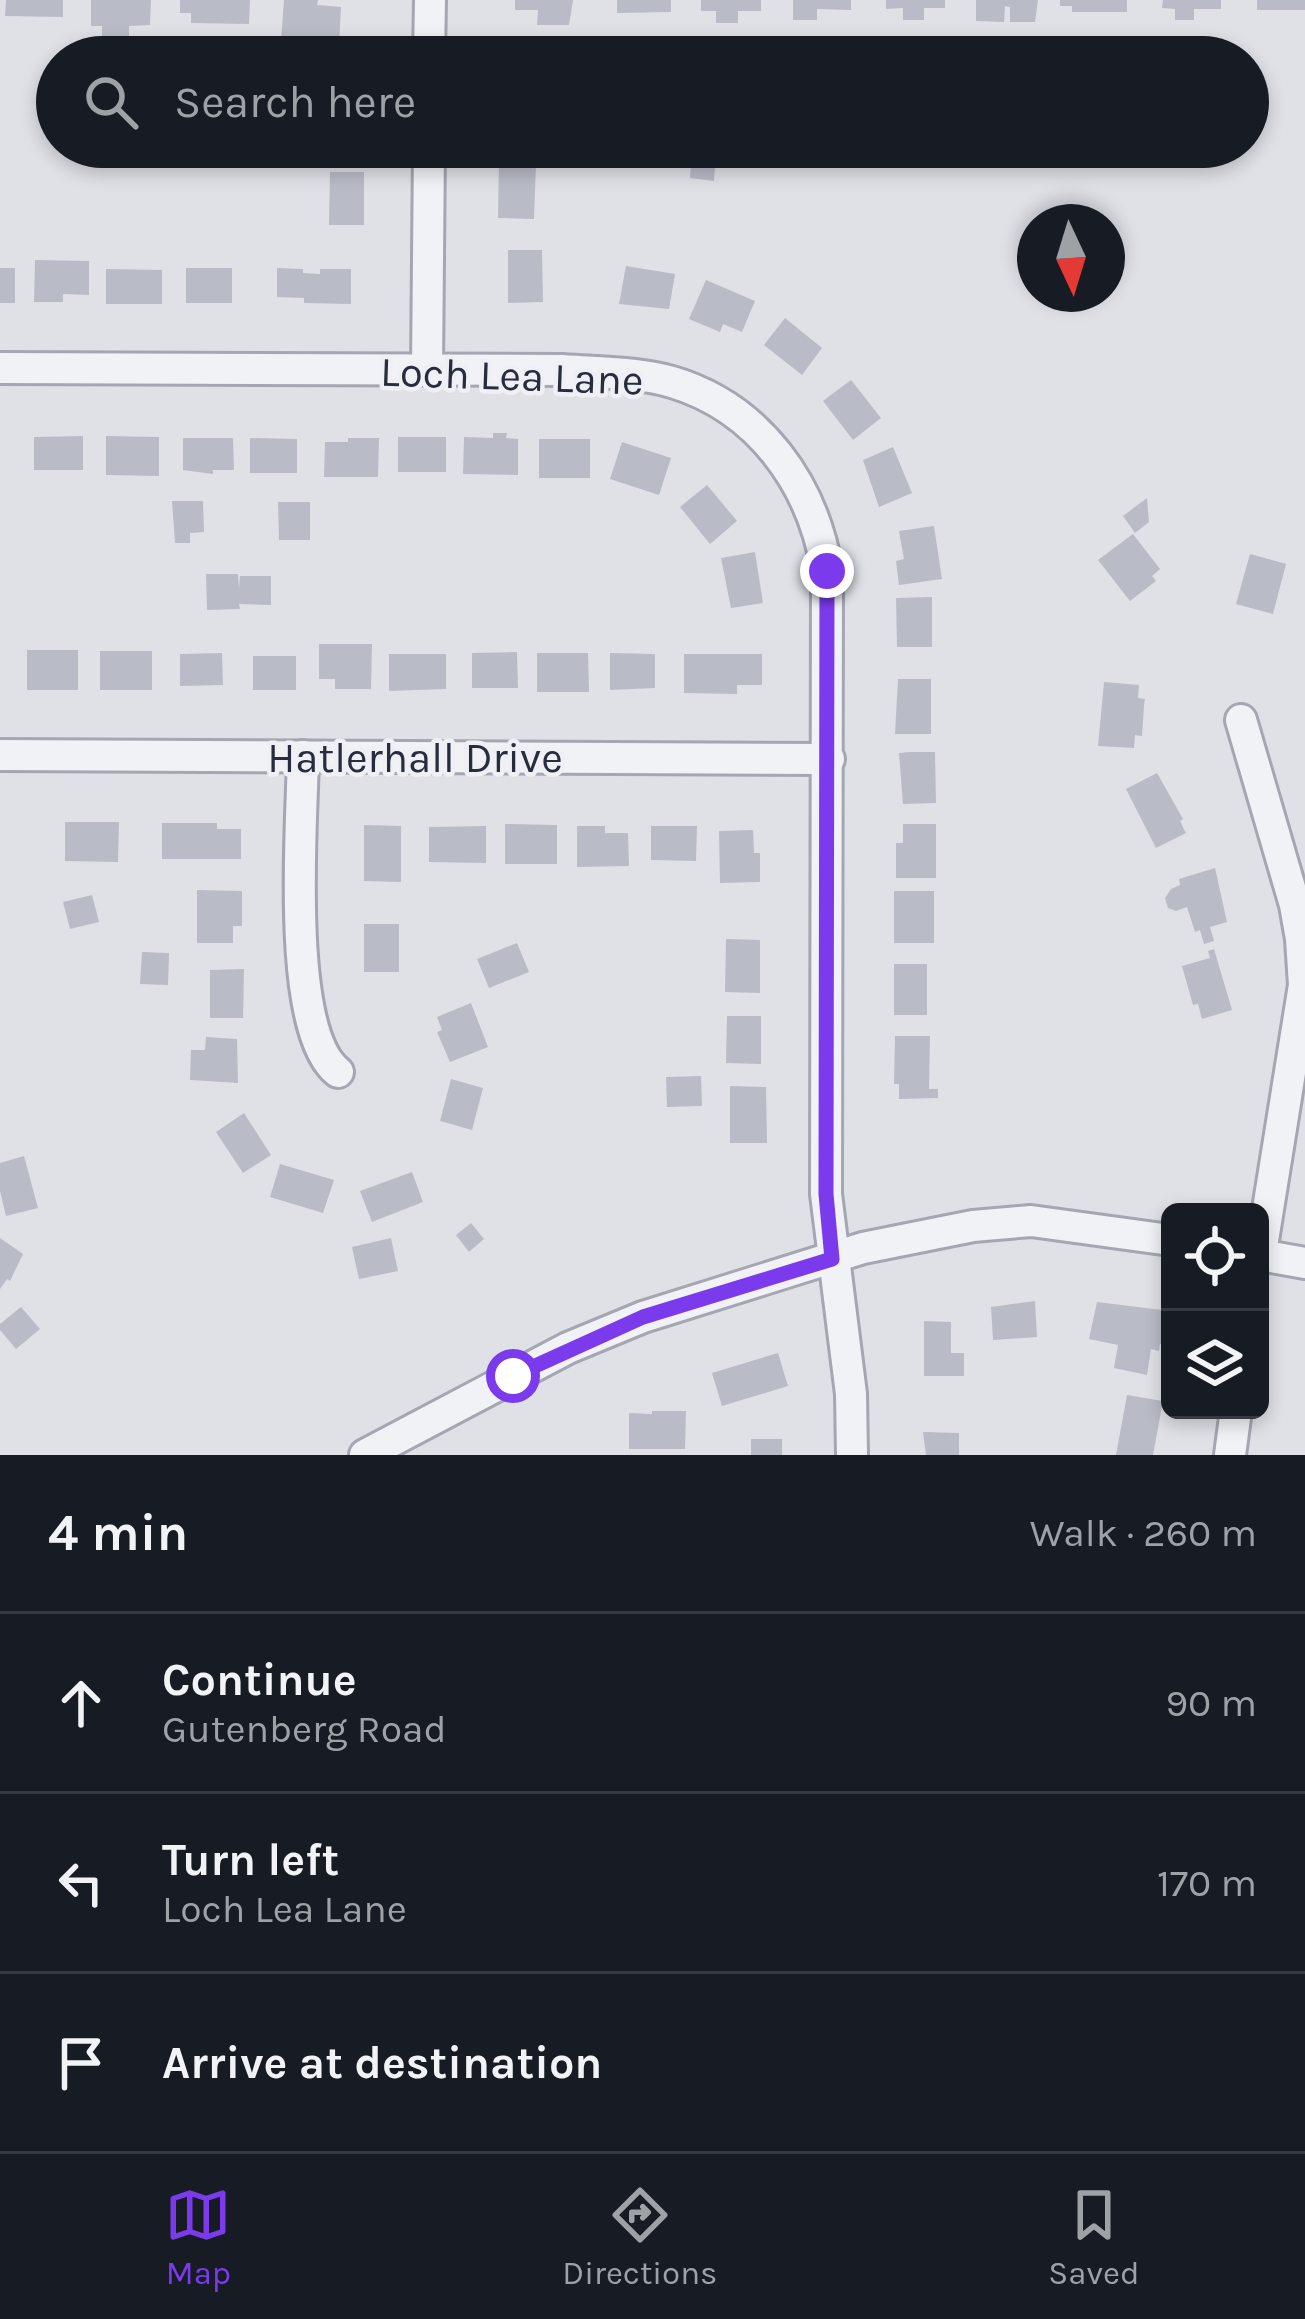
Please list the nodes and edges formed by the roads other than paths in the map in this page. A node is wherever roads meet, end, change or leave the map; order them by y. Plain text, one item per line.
1 (430, 0) edge
2 (429, 36) edge
3 (429, 168) edge
4 (0, 368) edge
5 (427, 370) junction
6 (1241, 721) dead end
7 (0, 754) edge
8 (303, 756) junction
9 (829, 760) junction
10 (338, 1072) dead end
11 (1269, 1203) edge
12 (1161, 1239) edge
13 (1269, 1257) edge
14 (832, 1259) junction
15 (1305, 1263) edge
16 (1235, 1419) edge
17 (365, 1455) edge
18 (852, 1455) edge
19 (1230, 1455) edge

1 - 2 street
3 - 5 street
4 - 5 street, Loch Lea Lane
5 - 9 street, Loch Lea Lane
6 - 11 street
7 - 8 street, Hatlerhall Drive
8 - 9 street, Hatlerhall Drive
8 - 10 street
9 - 14 street, Loch Lea Lane
12 - 14 street
13 - 15 street
14 - 17 street
14 - 18 street, Loch Lea Lane
16 - 19 street

